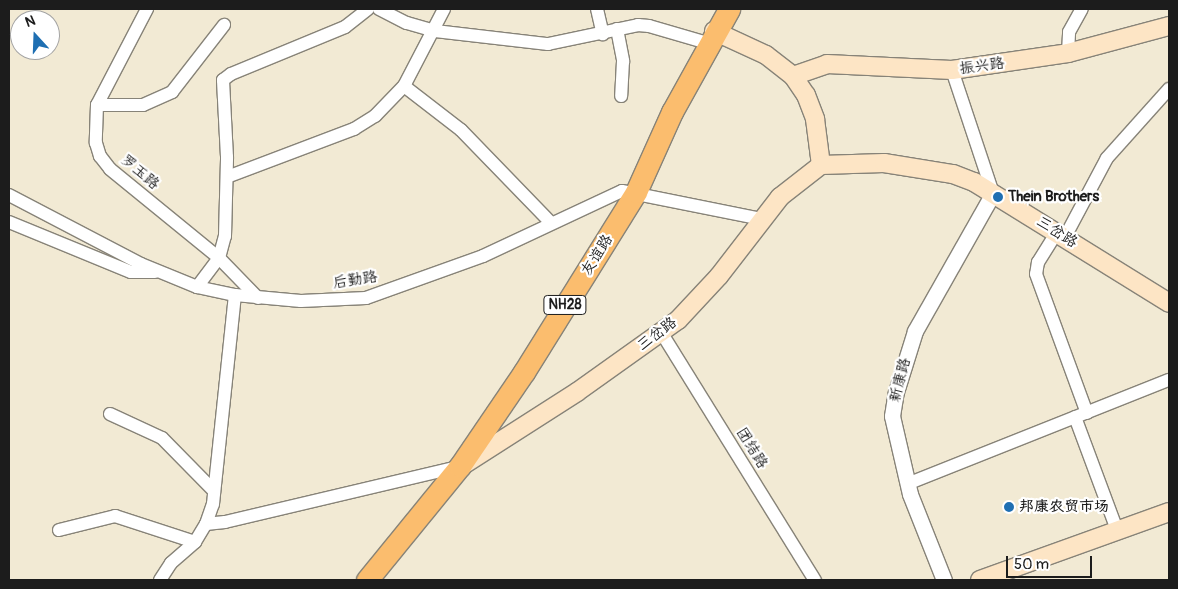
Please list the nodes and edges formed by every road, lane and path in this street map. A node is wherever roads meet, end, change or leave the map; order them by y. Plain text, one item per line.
1 (147, 9) edge
2 (368, 9) edge
3 (379, 9) edge
4 (444, 9) edge
5 (597, 9) edge
6 (729, 9) edge
7 (1082, 9) edge
8 (224, 25) dead end
9 (1169, 26) edge
10 (617, 29) junction
11 (435, 31) junction
12 (603, 34) junction
13 (711, 37) junction
14 (1068, 53) junction
15 (952, 70) junction
16 (793, 76) junction
17 (404, 86) junction
18 (1169, 89) edge
19 (621, 96) dead end
20 (97, 105) junction
21 (821, 165) junction
22 (227, 177) junction
23 (636, 192) junction
24 (993, 192) junction
25 (9, 195) edge
26 (762, 219) junction
27 (9, 222) edge
28 (551, 223) junction
29 (1061, 234) junction
30 (219, 258) junction
31 (160, 271) junction
32 (198, 286) junction
33 (235, 295) junction
34 (258, 298) junction
35 (1169, 303) edge
36 (661, 332) junction
37 (1169, 380) edge
38 (110, 414) dead end
39 (1081, 415) junction
40 (460, 466) junction
41 (907, 484) junction
42 (214, 491) junction
43 (1169, 512) edge
44 (206, 524) junction
45 (59, 530) dead end
46 (1118, 530) junction
47 (195, 542) junction
48 (373, 578) edge
49 (160, 580) edge
50 (815, 580) edge
51 (944, 580) edge
52 (980, 580) edge

1 - 20 street, 罗玉路
2 - 22 street
3 - 11 street
4 - 11 street
5 - 12 street
6 - 13 highway, 友谊路 / NH28
7 - 14 street
8 - 20 street
9 - 14 main road, 振兴路
10 - 12 street
10 - 13 street
10 - 19 street
11 - 12 street
11 - 17 street
13 - 16 main road
13 - 23 highway, 友谊路 / NH28
14 - 15 main road, 振兴路
15 - 16 main road, 振兴路
15 - 24 street
16 - 21 main road
17 - 22 street
17 - 28 street
18 - 29 street
20 - 30 street, 罗玉路
21 - 24 main road, 三岔路
21 - 26 main road, 三岔路
22 - 30 street
23 - 26 street, 后勤路
23 - 28 street, 后勤路
23 - 40 highway, 友谊路 / NH28
24 - 29 main road, 三岔路
24 - 41 street, 新康路
25 - 31 street, 后勤路
26 - 36 main road, 三岔路
27 - 31 street
28 - 34 street, 后勤路
29 - 35 main road, 三岔路
29 - 39 street
30 - 32 street
30 - 34 street, 罗玉路
31 - 32 street, 后勤路
32 - 33 street, 后勤路
33 - 34 street, 后勤路
33 - 42 street
36 - 40 main road, 三岔路
36 - 50 street, 团结路
37 - 39 street
38 - 42 street
39 - 41 street
39 - 46 street
40 - 44 street
40 - 48 highway, 友谊路 / NH28
41 - 51 street, 新康路
42 - 44 street
43 - 46 main road
44 - 47 street
45 - 47 street
46 - 52 main road
47 - 49 street

